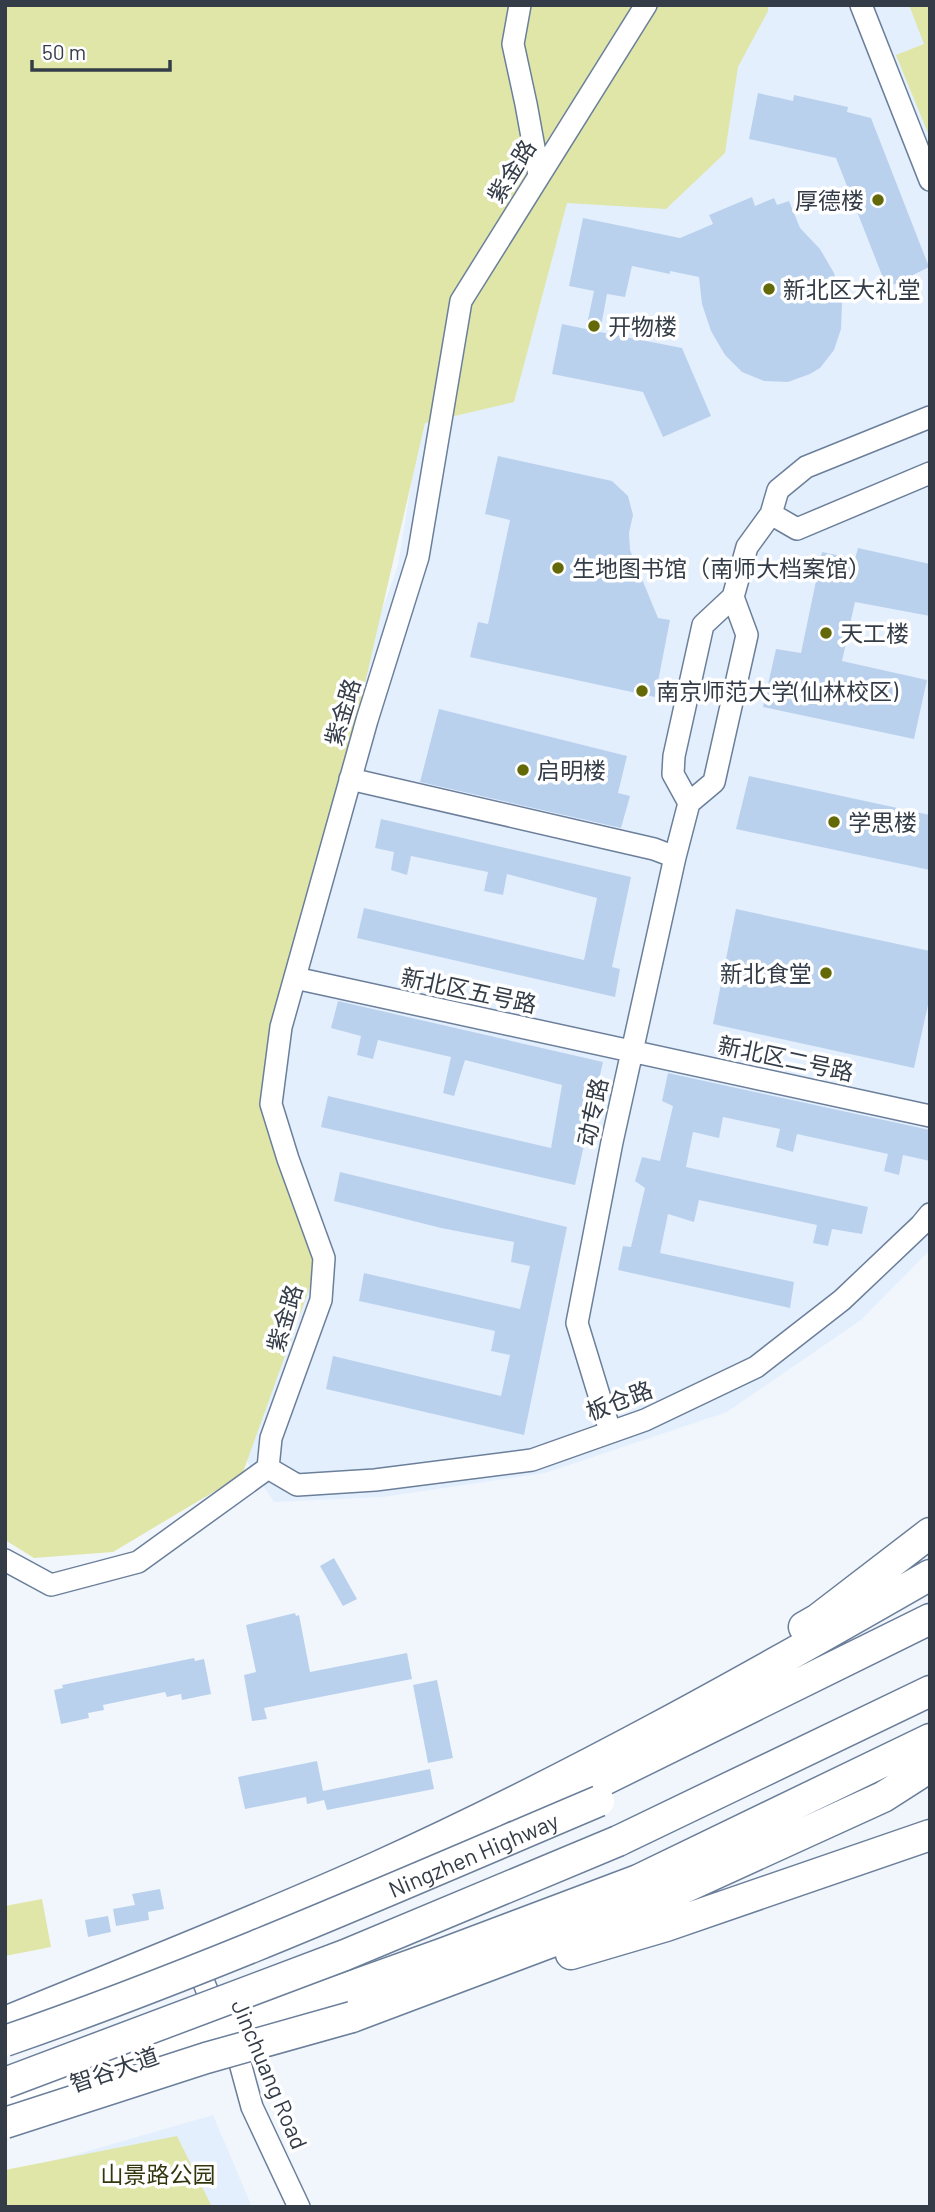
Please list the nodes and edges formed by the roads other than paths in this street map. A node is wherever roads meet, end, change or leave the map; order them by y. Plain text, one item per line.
1 (520, 5) edge
2 (646, 5) edge
3 (861, 5) edge
4 (539, 175) junction
5 (930, 180) edge
6 (930, 417) edge
7 (930, 473) edge
8 (771, 514) junction
9 (733, 597) junction
10 (350, 779) junction
11 (689, 803) junction
12 (675, 857) junction
13 (295, 978) junction
14 (632, 1052) junction
15 (930, 1116) edge
16 (930, 1214) edge
17 (610, 1431) junction
18 (268, 1468) junction
19 (930, 1533) edge
20 (5, 1560) edge
21 (930, 1575) edge
22 (930, 1619) edge
23 (930, 1642) edge
24 (930, 1691) edge
25 (930, 1739) edge
26 (610, 1753) junction
27 (930, 1767) edge
28 (930, 1835) edge
29 (195, 1961) junction
30 (352, 2017) junction
31 (5, 2022) edge
32 (5, 2031) edge
33 (223, 2032) junction
34 (5, 2041) edge
35 (5, 2083) edge
36 (5, 2106) edge
37 (5, 2123) edge
38 (299, 2207) edge

1 - 4 street
2 - 4 street, 紫金路
3 - 5 street
4 - 10 street, 紫金路
6 - 8 street
7 - 8 street
8 - 9 street
9 - 11 street
9 - 11 street
10 - 12 street
10 - 13 street, 紫金路
11 - 12 street, 动专路
12 - 14 street, 动专路
13 - 14 street, 新北区五号路
13 - 18 street, 紫金路
14 - 15 street, 新北区二号路
14 - 17 street, 动专路
16 - 17 street, 板仓路
17 - 18 street, 板仓路
18 - 20 street
19 - 26 highway
21 - 26 highway
22 - 29 highway
23 - 34 highway, Ningzhen Highway, bridge
24 - 35 highway, Ningzhen Highway, bridge
25 - 33 highway
26 - 31 highway
27 - 30 highway
28 - 30 highway
29 - 32 main road
29 - 33 street, Jinchuang Road
30 - 37 highway, bridge
33 - 36 main road, 智谷大道
33 - 38 street, Jinchuang Road

